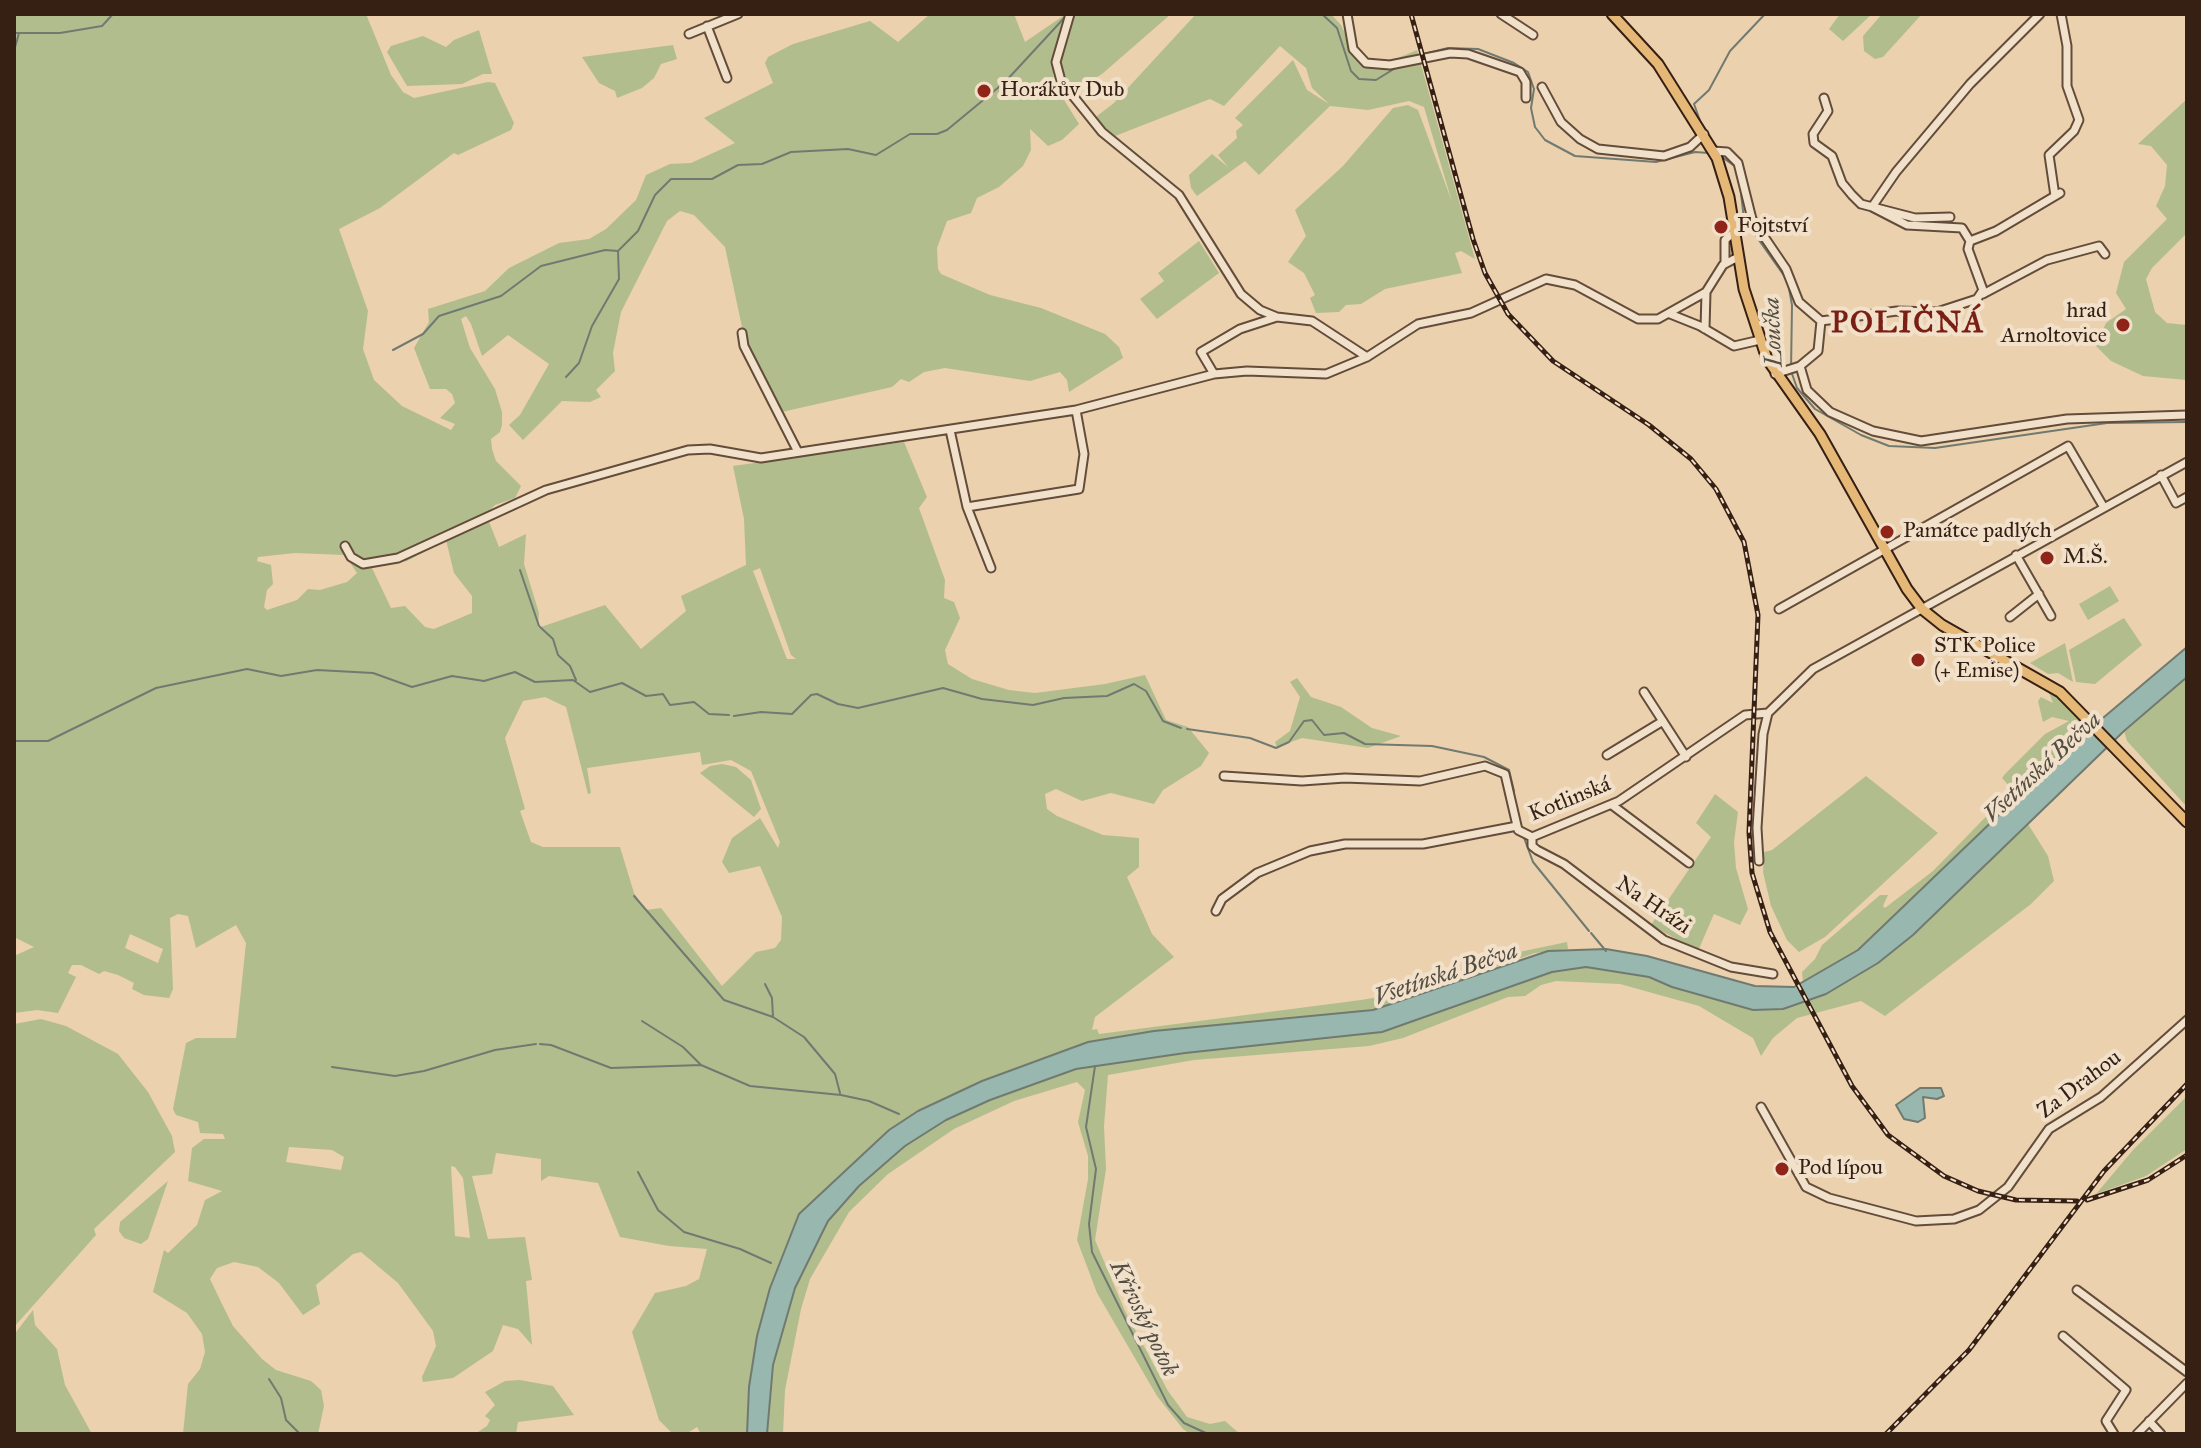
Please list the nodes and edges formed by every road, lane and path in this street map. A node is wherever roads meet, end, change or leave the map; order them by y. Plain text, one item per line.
1 (738, 14) edge
2 (1070, 14) edge
3 (1347, 14) edge
4 (1501, 14) edge
5 (1612, 14) edge
6 (2040, 14) edge
7 (2061, 14) edge
8 (707, 26) junction
9 (689, 34) dead end
10 (1533, 35) dead end
11 (727, 78) dead end
12 (1542, 87) dead end
13 (1526, 98) dead end
14 (1824, 98) dead end
15 (1704, 134) junction
16 (1713, 151) junction
17 (1872, 207) junction
18 (1950, 217) dead end
19 (1734, 232) junction
20 (1970, 241) junction
21 (2105, 254) dead end
22 (1738, 257) junction
23 (1725, 262) junction
24 (1706, 292) junction
25 (1983, 294) junction
26 (1670, 314) junction
27 (1277, 317) junction
28 (1821, 321) junction
29 (1705, 329) junction
30 (742, 333) dead end
31 (1760, 340) junction
32 (1367, 357) junction
33 (1793, 367) junction
34 (1214, 374) junction
35 (1775, 374) junction
36 (1076, 410) junction
37 (2187, 415) edge
38 (950, 430) junction
39 (798, 452) junction
40 (2187, 462) edge
41 (2161, 475) junction
42 (2187, 497) edge
43 (2103, 506) junction
44 (967, 507) junction
45 (345, 546) dead end
46 (1884, 550) junction
47 (2016, 555) junction
48 (991, 568) dead end
49 (2039, 594) junction
50 (1779, 609) dead end
51 (1922, 609) junction
52 (2051, 616) dead end
53 (2010, 617) dead end
54 (1644, 692) dead end
55 (1768, 713) junction
56 (1663, 721) junction
57 (1607, 755) dead end
58 (1686, 757) junction
59 (1224, 776) dead end
60 (1612, 805) junction
61 (2187, 822) edge
62 (1524, 833) junction
63 (1759, 861) dead end
64 (1689, 863) dead end
65 (1216, 911) dead end
66 (1773, 974) dead end
67 (2187, 1020) edge
68 (1761, 1107) dead end
69 (2077, 1290) dead end
70 (2063, 1336) dead end
71 (2187, 1372) edge
72 (2187, 1383) edge
73 (2149, 1421) junction
74 (2114, 1434) edge
75 (2137, 1434) edge
76 (2161, 1434) edge

1 - 8 street
2 - 27 street
3 - 13 street
4 - 10 street
5 - 15 main road
6 - 17 street
7 - 20 street
8 - 9 street
8 - 11 street
12 - 15 street
14 - 17 street
15 - 16 main road
16 - 19 main road
16 - 28 street
17 - 18 street
17 - 20 street
19 - 22 main road
19 - 23 street
20 - 25 street
21 - 25 street
22 - 23 street
22 - 31 main road
23 - 24 street
24 - 26 street
24 - 29 street
25 - 28 street
26 - 29 street
26 - 32 street
27 - 32 street
27 - 34 street
28 - 33 street
29 - 31 street
30 - 39 street
31 - 35 main road
32 - 34 street
33 - 35 street
33 - 37 street
34 - 36 street
35 - 46 main road
36 - 38 street
36 - 44 street
38 - 39 street
38 - 44 street
39 - 45 street
40 - 41 street, Kotlinská
41 - 42 street
41 - 43 street, Kotlinská
43 - 46 street
43 - 47 street, Kotlinská
44 - 48 street
46 - 50 street
46 - 51 main road
47 - 49 street
47 - 51 street, Kotlinská
49 - 52 street
49 - 53 street
51 - 55 street, Kotlinská
51 - 61 main road
54 - 56 street
55 - 58 street, Kotlinská
55 - 63 street
56 - 57 street
56 - 58 street
58 - 60 street, Kotlinská
59 - 62 street, Kotlinská
60 - 62 street, Kotlinská
60 - 64 street
62 - 65 street
62 - 66 street, Na Hrázi
67 - 68 street, Za Drahou
69 - 71 street
70 - 74 street
72 - 73 street
73 - 75 street
73 - 76 street

